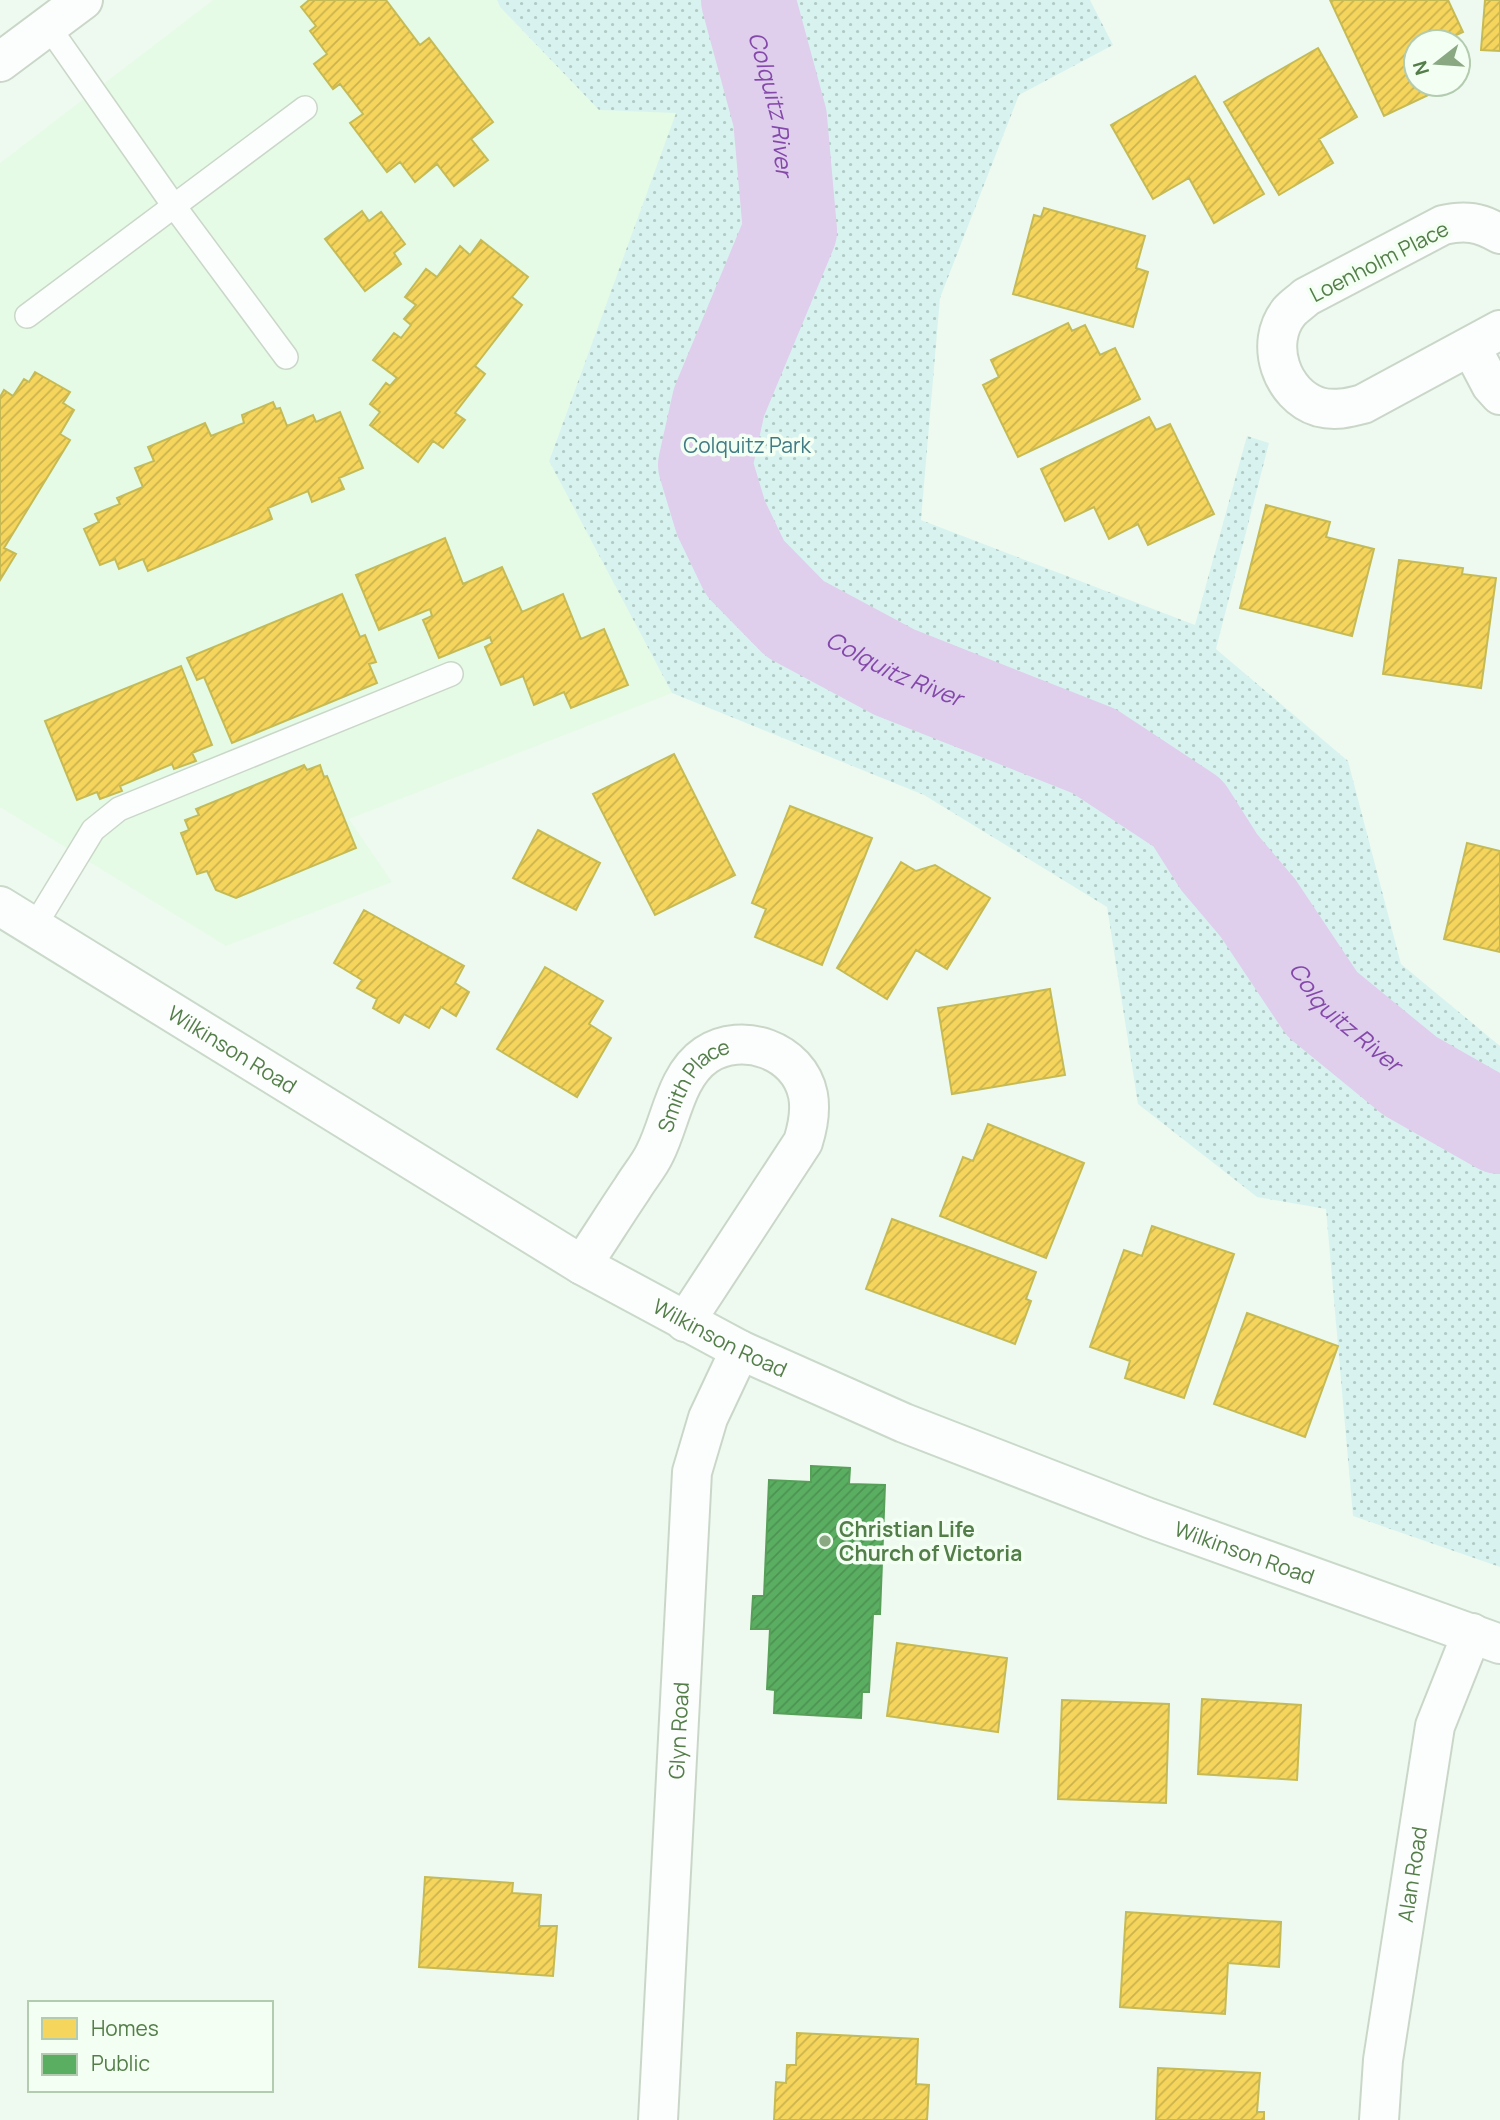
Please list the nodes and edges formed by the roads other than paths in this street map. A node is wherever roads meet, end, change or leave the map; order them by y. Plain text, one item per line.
1 (83, 0) edge
2 (48, 26) junction
3 (0, 62) edge
4 (305, 108) dead end
5 (174, 206) junction
6 (1500, 234) edge
7 (27, 316) dead end
8 (1485, 339) edge
9 (286, 357) dead end
10 (1500, 395) edge
11 (451, 674) dead end
12 (0, 906) edge
13 (34, 927) junction
14 (582, 1265) junction
15 (685, 1322) junction
16 (740, 1350) junction
17 (1486, 1639) edge
18 (658, 2120) edge
19 (1378, 2120) edge

1 - 2 street
2 - 3 street
2 - 5 lane
4 - 5 lane
5 - 7 lane
5 - 9 lane
6 - 8 street, Loenholm Place
8 - 10 street, Loenholm Place
11 - 13 lane
12 - 13 street, Wilkinson Road
13 - 14 street, Wilkinson Road
14 - 15 street, Wilkinson Road
14 - 15 street, Smith Place
15 - 16 street, Wilkinson Road
16 - 17 street, Wilkinson Road
16 - 18 street, Glyn Road
17 - 19 street, Alan Road

